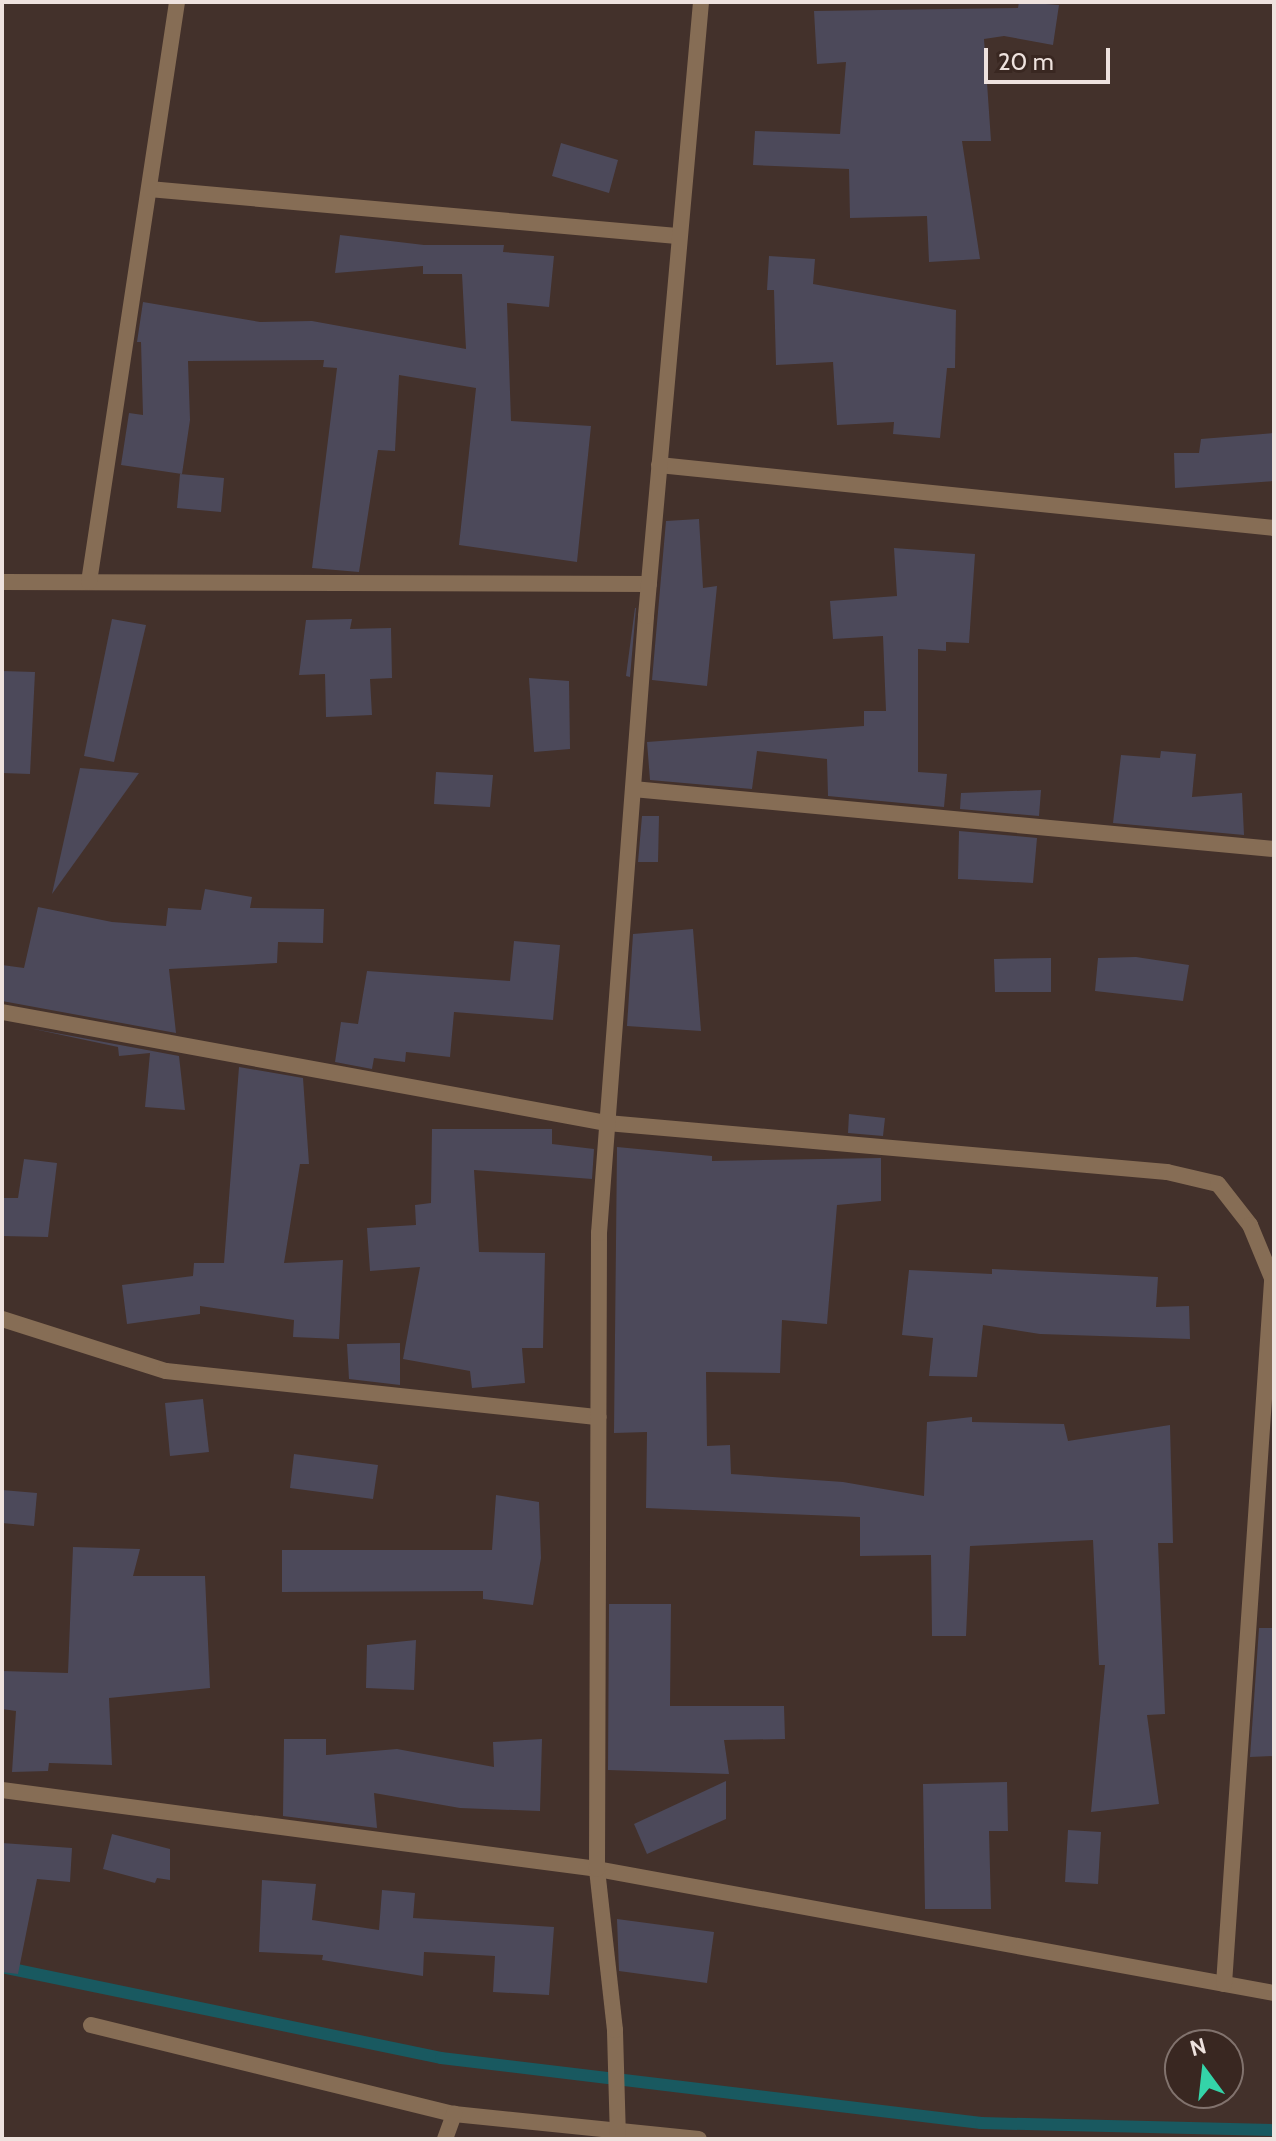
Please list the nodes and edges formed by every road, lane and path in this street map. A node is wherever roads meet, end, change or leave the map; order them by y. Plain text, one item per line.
1 (177, 2) edge
2 (701, 2) edge
3 (149, 189) junction
4 (677, 236) junction
5 (659, 465) junction
6 (1274, 528) edge
7 (2, 582) edge
8 (89, 582) junction
9 (649, 584) junction
10 (633, 789) junction
11 (1274, 849) edge
12 (2, 1012) edge
13 (607, 1123) junction
14 (1273, 1282) edge
15 (2, 1319) edge
16 (599, 1417) junction
17 (2, 1790) edge
18 (597, 1869) junction
19 (1224, 1984) junction
20 (1274, 1993) edge
21 (91, 2025) dead end
22 (454, 2114) junction
23 (618, 2135) edge
24 (445, 2139) edge
25 (699, 2139) edge

1 - 3 street
2 - 4 street
3 - 4 street
3 - 8 street
4 - 5 street
5 - 6 street
5 - 9 street
7 - 8 street
8 - 9 street
9 - 10 street
10 - 11 street
10 - 13 street
12 - 13 street
13 - 14 street
13 - 16 street
14 - 19 street
15 - 16 street
16 - 18 street
17 - 18 street
18 - 19 street
18 - 23 street
19 - 20 street
21 - 22 street
22 - 23 street
22 - 24 street
23 - 25 street

